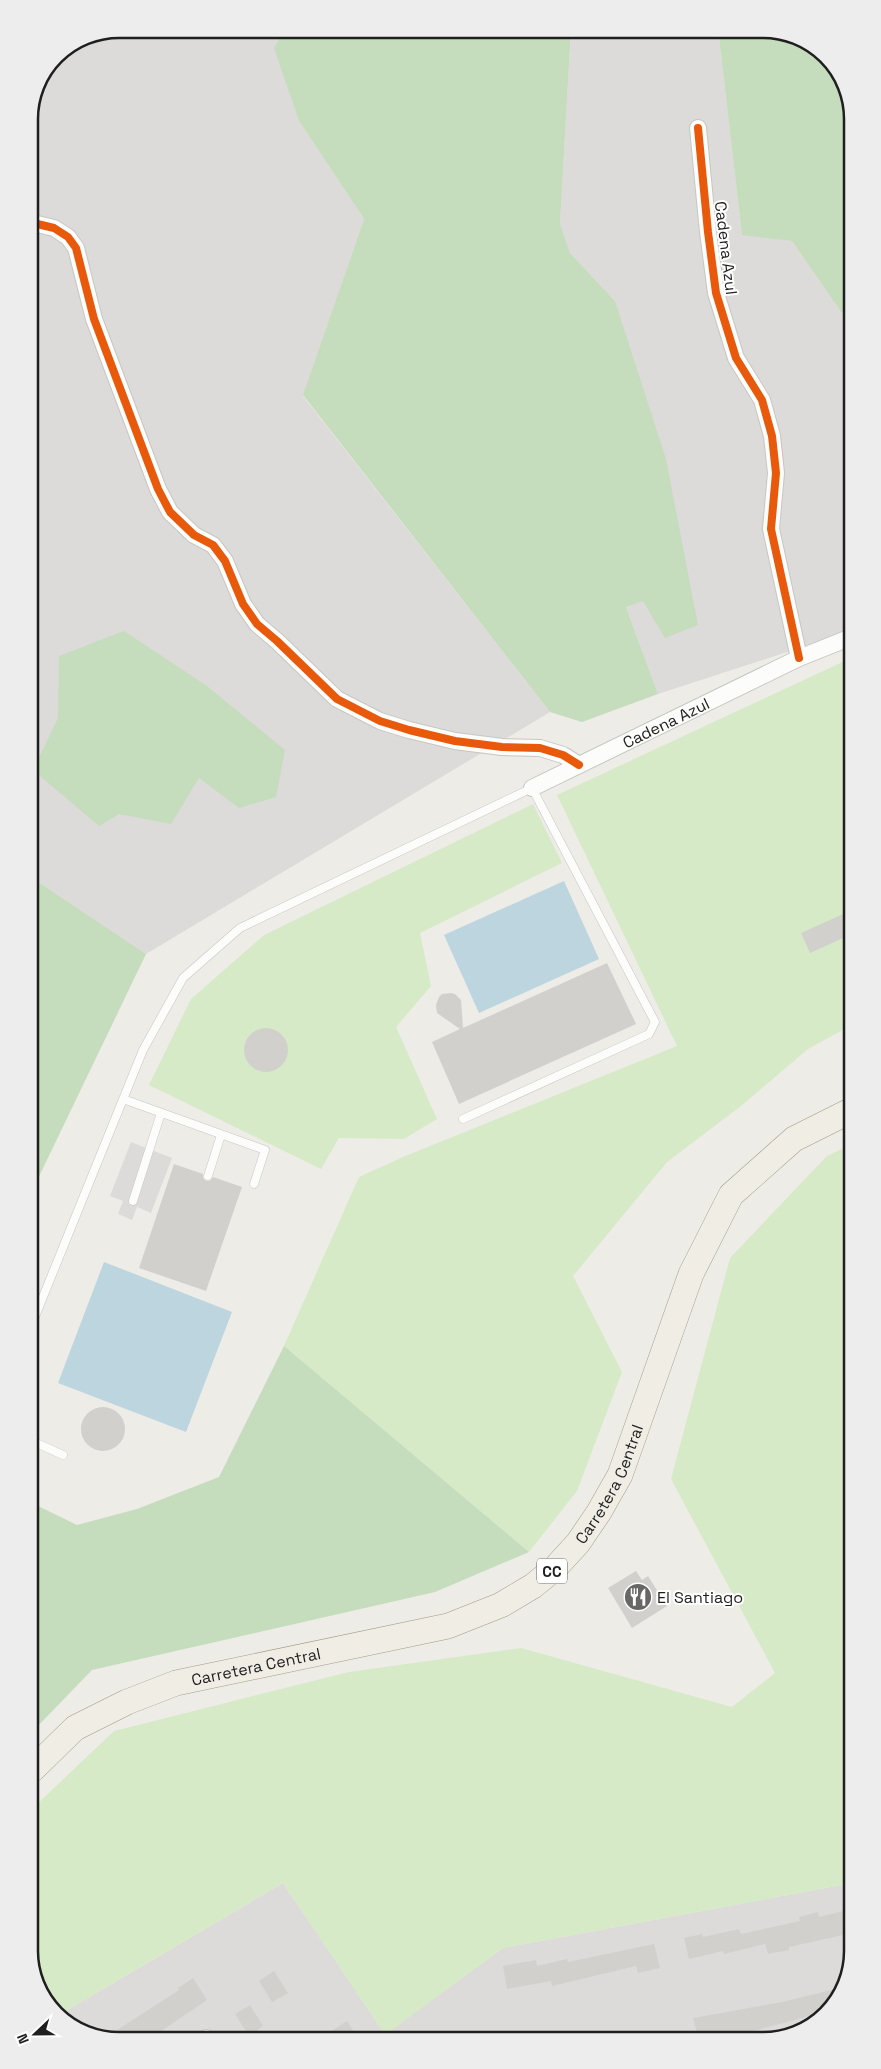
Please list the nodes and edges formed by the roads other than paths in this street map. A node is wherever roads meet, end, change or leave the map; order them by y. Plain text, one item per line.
1 (698, 128) dead end
2 (38, 224) edge
3 (844, 640) edge
4 (799, 658) junction
5 (579, 766) junction
6 (532, 788) junction
7 (123, 1099) junction
8 (161, 1113) junction
9 (844, 1114) edge
10 (463, 1119) dead end
11 (221, 1135) junction
12 (208, 1176) dead end
13 (254, 1184) dead end
14 (133, 1201) dead end
15 (38, 1309) edge
16 (38, 1443) edge
17 (63, 1455) dead end
18 (38, 1764) edge

1 - 4 street, Cadena Azul
2 - 5 street
3 - 4 street, Cadena Azul
4 - 5 street, Cadena Azul
5 - 6 street, Cadena Azul
6 - 7 lane
6 - 10 lane
7 - 8 lane
7 - 15 lane
8 - 11 lane
8 - 14 lane
9 - 18 main road, Carretera Central / CC
11 - 12 lane
11 - 13 lane
16 - 17 lane

